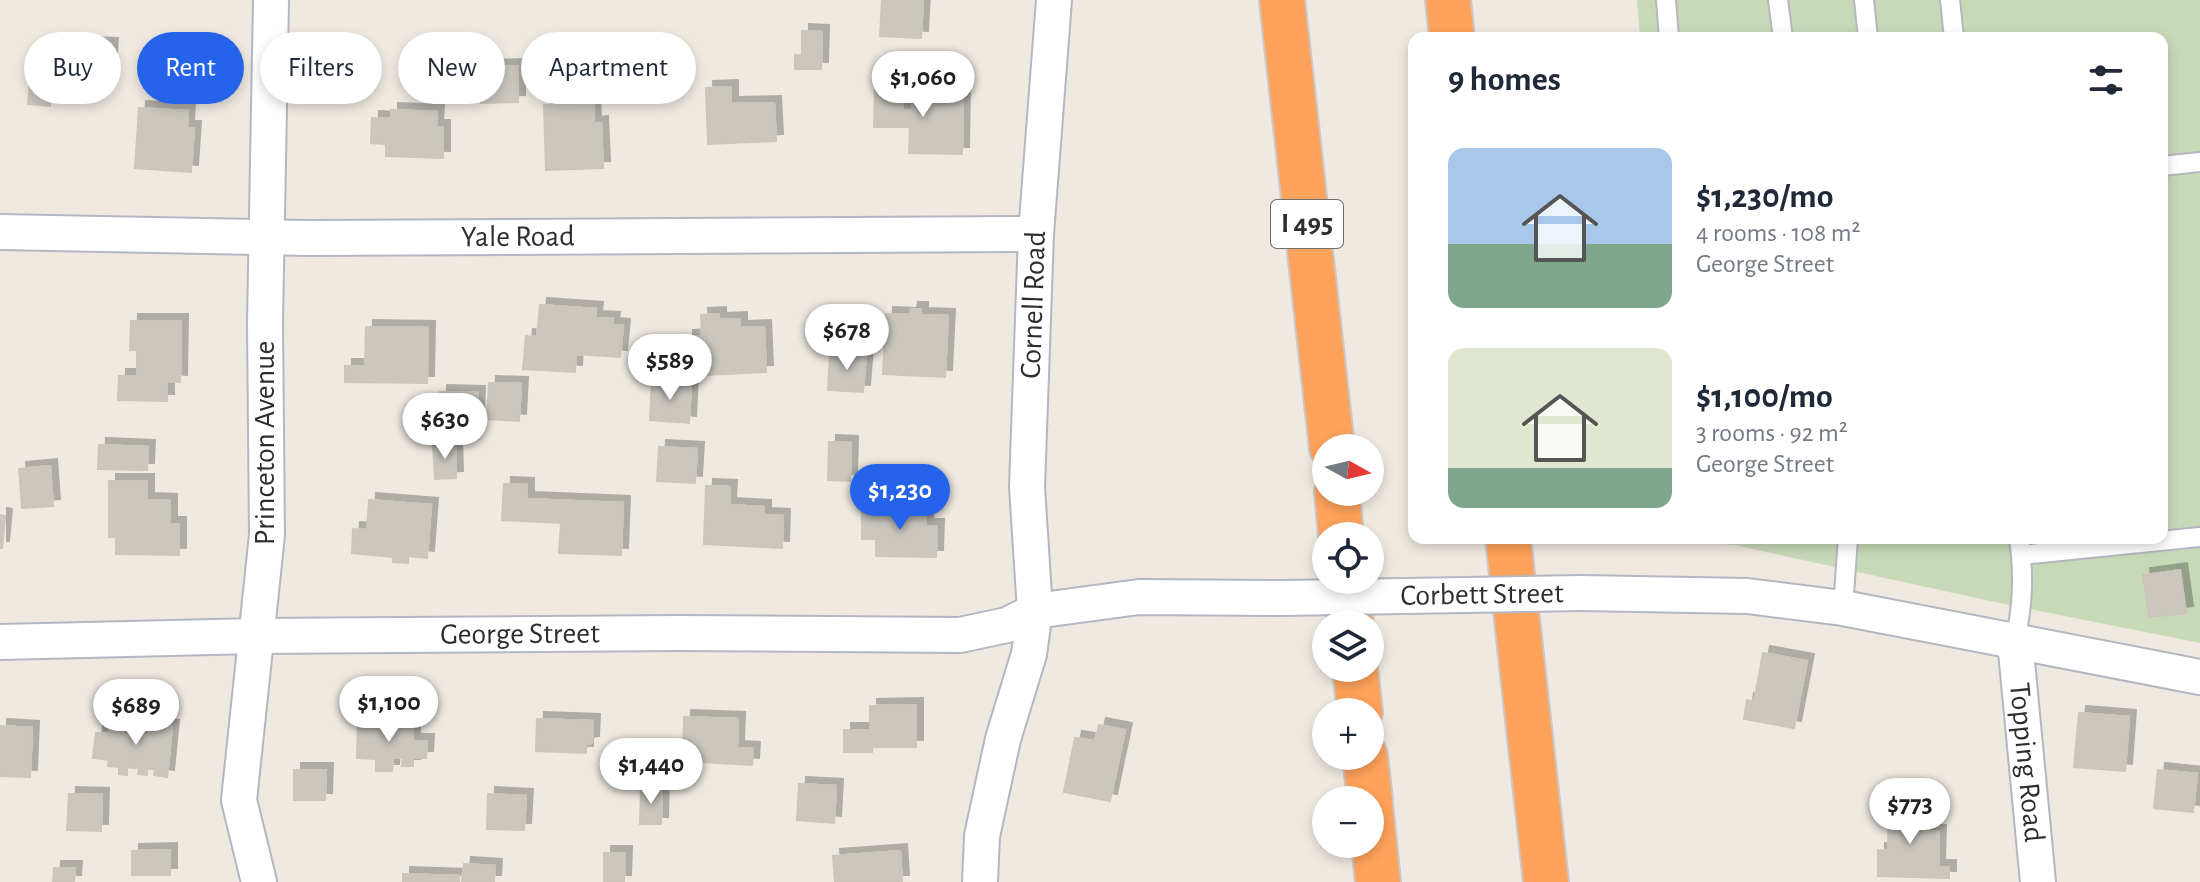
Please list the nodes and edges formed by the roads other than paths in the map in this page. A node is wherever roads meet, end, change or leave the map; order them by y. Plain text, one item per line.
1 (271, 0) edge
2 (1054, 0) edge
3 (1282, 0) edge
4 (1448, 0) edge
5 (1666, 0) edge
6 (1778, 0) edge
7 (1864, 0) edge
8 (1950, 0) edge
9 (1451, 32) edge
10 (1669, 32) edge
11 (1782, 32) edge
12 (1867, 32) edge
13 (1953, 32) edge
14 (2200, 162) edge
15 (2168, 165) edge
16 (0, 232) edge
17 (1036, 234) junction
18 (267, 237) junction
19 (1330, 434) edge
20 (2200, 537) edge
21 (2168, 539) edge
22 (1509, 544) edge
23 (1848, 544) edge
24 (2060, 544) edge
25 (2020, 546) edge
26 (1843, 608) junction
27 (1035, 611) junction
28 (256, 636) junction
29 (2015, 641) junction
30 (0, 642) edge
31 (2200, 677) edge
32 (1376, 858) edge
33 (259, 882) edge
34 (980, 882) edge
35 (1378, 882) edge
36 (1546, 882) edge
37 (2038, 882) edge

1 - 18 street, Princeton Avenue
2 - 17 street, Cornell Road
3 - 19 highway, I 495
4 - 9 highway
5 - 10 lane
6 - 11 lane
7 - 12 lane
8 - 13 lane
14 - 15 lane
16 - 18 street, Yale Road
17 - 18 street, Yale Road
17 - 27 street, Cornell Road
18 - 28 street, Princeton Avenue
20 - 21 lane
22 - 36 highway
23 - 26 lane
24 - 25 lane
25 - 29 lane
26 - 27 street, Corbett Street, bridge
26 - 29 street, Corbett Street
27 - 28 street, George Street
27 - 34 street
28 - 30 street, George Street
28 - 33 street, Princeton Avenue
29 - 31 street, Corbett Street
29 - 37 street, Topping Road
32 - 35 highway

